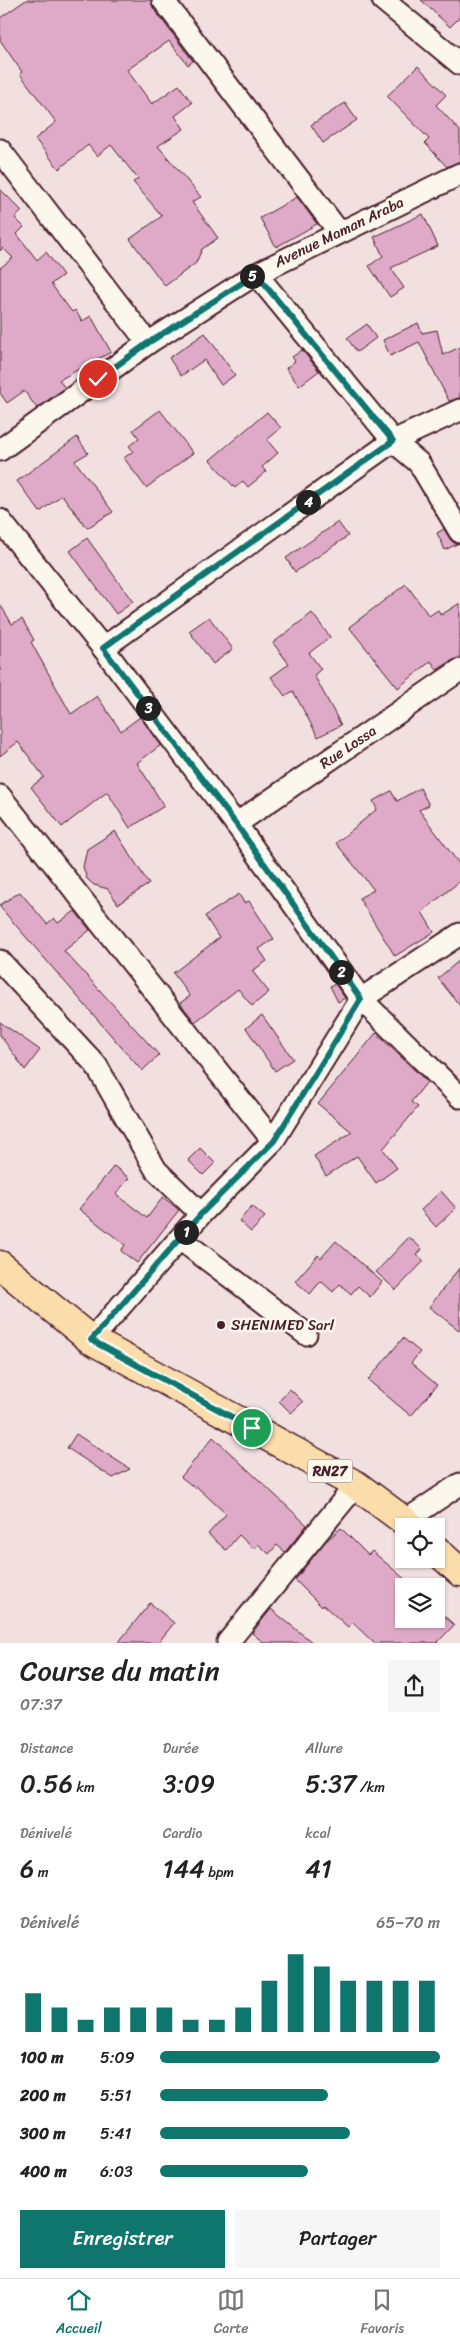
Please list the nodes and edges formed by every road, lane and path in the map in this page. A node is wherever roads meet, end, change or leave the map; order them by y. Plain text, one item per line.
1 (163, 0) edge
2 (383, 0) edge
3 (460, 64) edge
4 (0, 150) edge
5 (460, 174) edge
6 (340, 232) junction
7 (256, 274) junction
8 (148, 343) junction
9 (460, 410) edge
10 (393, 441) junction
11 (0, 450) edge
12 (0, 520) edge
13 (460, 532) edge
14 (103, 648) junction
15 (460, 670) edge
16 (0, 796) edge
17 (236, 824) junction
18 (460, 934) edge
19 (0, 961) edge
20 (361, 999) junction
21 (460, 1097) edge
22 (274, 1141) junction
23 (201, 1214) junction
24 (180, 1239) junction
25 (0, 1265) edge
26 (306, 1334) dead end
27 (91, 1340) junction
28 (460, 1484) edge
29 (356, 1485) junction
30 (400, 1518) edge
31 (416, 1518) edge
32 (445, 1558) edge
33 (460, 1572) edge
34 (230, 1643) edge

1 - 6 street
2 - 3 street
4 - 8 street
5 - 6 street, Avenue Maman Araba
6 - 7 street, Avenue Maman Araba
7 - 8 street, Avenue Maman Araba
7 - 10 street
8 - 11 street, Avenue Maman Araba
9 - 10 street
10 - 13 street
10 - 14 street
12 - 14 street
14 - 17 street
15 - 17 street, Rue Lossa
16 - 22 street
17 - 20 street
18 - 20 street
19 - 23 street
20 - 21 street
20 - 22 street
22 - 23 street
23 - 24 street
24 - 26 street
24 - 27 street
25 - 27 main road, RN27
27 - 29 main road, RN27
28 - 31 street
29 - 30 main road, RN27
29 - 34 street
32 - 33 main road

